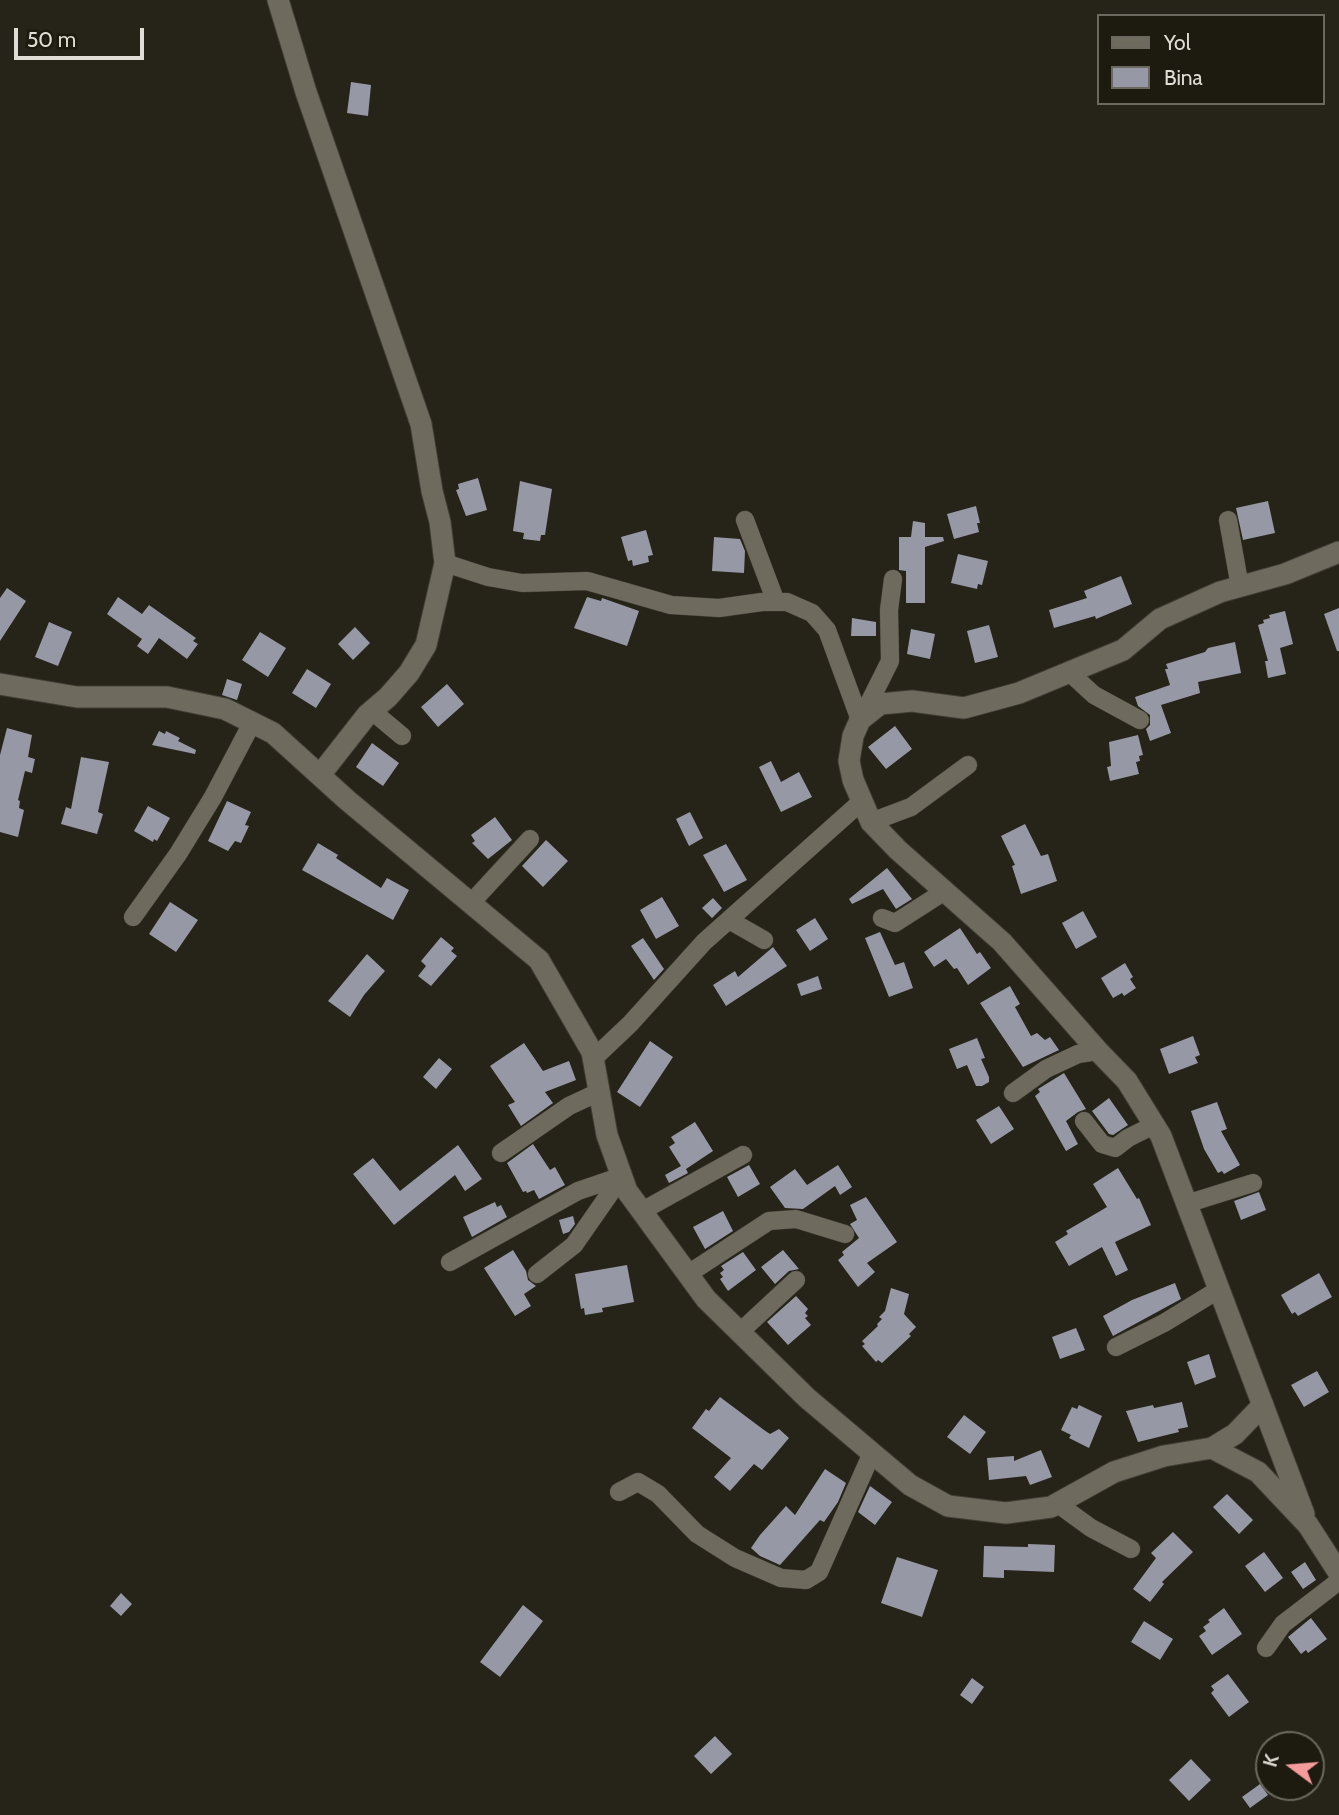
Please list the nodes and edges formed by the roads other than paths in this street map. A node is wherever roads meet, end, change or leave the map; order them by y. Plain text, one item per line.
1 (278, 0) edge
2 (744, 520) dead end
3 (1228, 520) dead end
4 (1339, 552) edge
5 (445, 562) junction
6 (893, 579) dead end
7 (1240, 587) junction
8 (776, 602) junction
9 (1069, 673) junction
10 (0, 684) edge
11 (372, 711) junction
12 (860, 720) junction
13 (1140, 720) dead end
14 (252, 723) junction
15 (402, 736) dead end
16 (968, 765) dead end
17 (320, 775) junction
18 (862, 801) junction
19 (871, 822) junction
20 (530, 839) dead end
21 (945, 891) junction
22 (471, 903) junction
23 (133, 917) dead end
24 (882, 918) dead end
25 (729, 919) junction
26 (764, 940) dead end
27 (1098, 1051) junction
28 (593, 1059) junction
29 (599, 1092) junction
30 (1013, 1093) dead end
31 (1084, 1121) dead end
32 (1154, 1125) junction
33 (501, 1153) dead end
34 (743, 1156) dead end
35 (622, 1176) junction
36 (1253, 1183) dead end
37 (1186, 1204) junction
38 (642, 1211) junction
39 (845, 1234) dead end
40 (450, 1262) dead end
41 (537, 1274) dead end
42 (688, 1274) junction
43 (796, 1280) dead end
44 (1218, 1290) junction
45 (740, 1332) junction
46 (1116, 1347) dead end
47 (1263, 1405) junction
48 (1212, 1448) junction
49 (872, 1453) junction
50 (619, 1492) dead end
51 (1058, 1504) junction
52 (1308, 1525) junction
53 (1131, 1549) dead end
54 (1339, 1573) edge
55 (1339, 1581) edge
56 (1266, 1648) dead end

1 - 5 street
2 - 8 street
3 - 7 street
4 - 7 street
5 - 8 street
5 - 11 street
6 - 12 street
7 - 9 street
8 - 12 street
9 - 12 street
9 - 13 street
10 - 14 street
11 - 15 street
11 - 17 street
12 - 18 street
14 - 17 street
14 - 23 street
16 - 19 street
17 - 22 street
18 - 19 street
18 - 25 street
19 - 21 street
20 - 22 street
21 - 24 street
21 - 27 street
22 - 28 street
25 - 26 street
25 - 28 street
27 - 30 street
27 - 32 street
28 - 29 street
29 - 33 street
29 - 35 street
31 - 32 street
32 - 37 street
34 - 38 street
35 - 38 street
35 - 40 street
35 - 41 street
36 - 37 street
37 - 44 street
38 - 42 street
39 - 42 street
42 - 45 street
43 - 45 street
44 - 46 street
44 - 47 street
45 - 49 street
47 - 48 street
47 - 52 street
48 - 51 street
48 - 52 street
49 - 50 street
49 - 51 street
51 - 53 street
52 - 54 street
55 - 56 street

